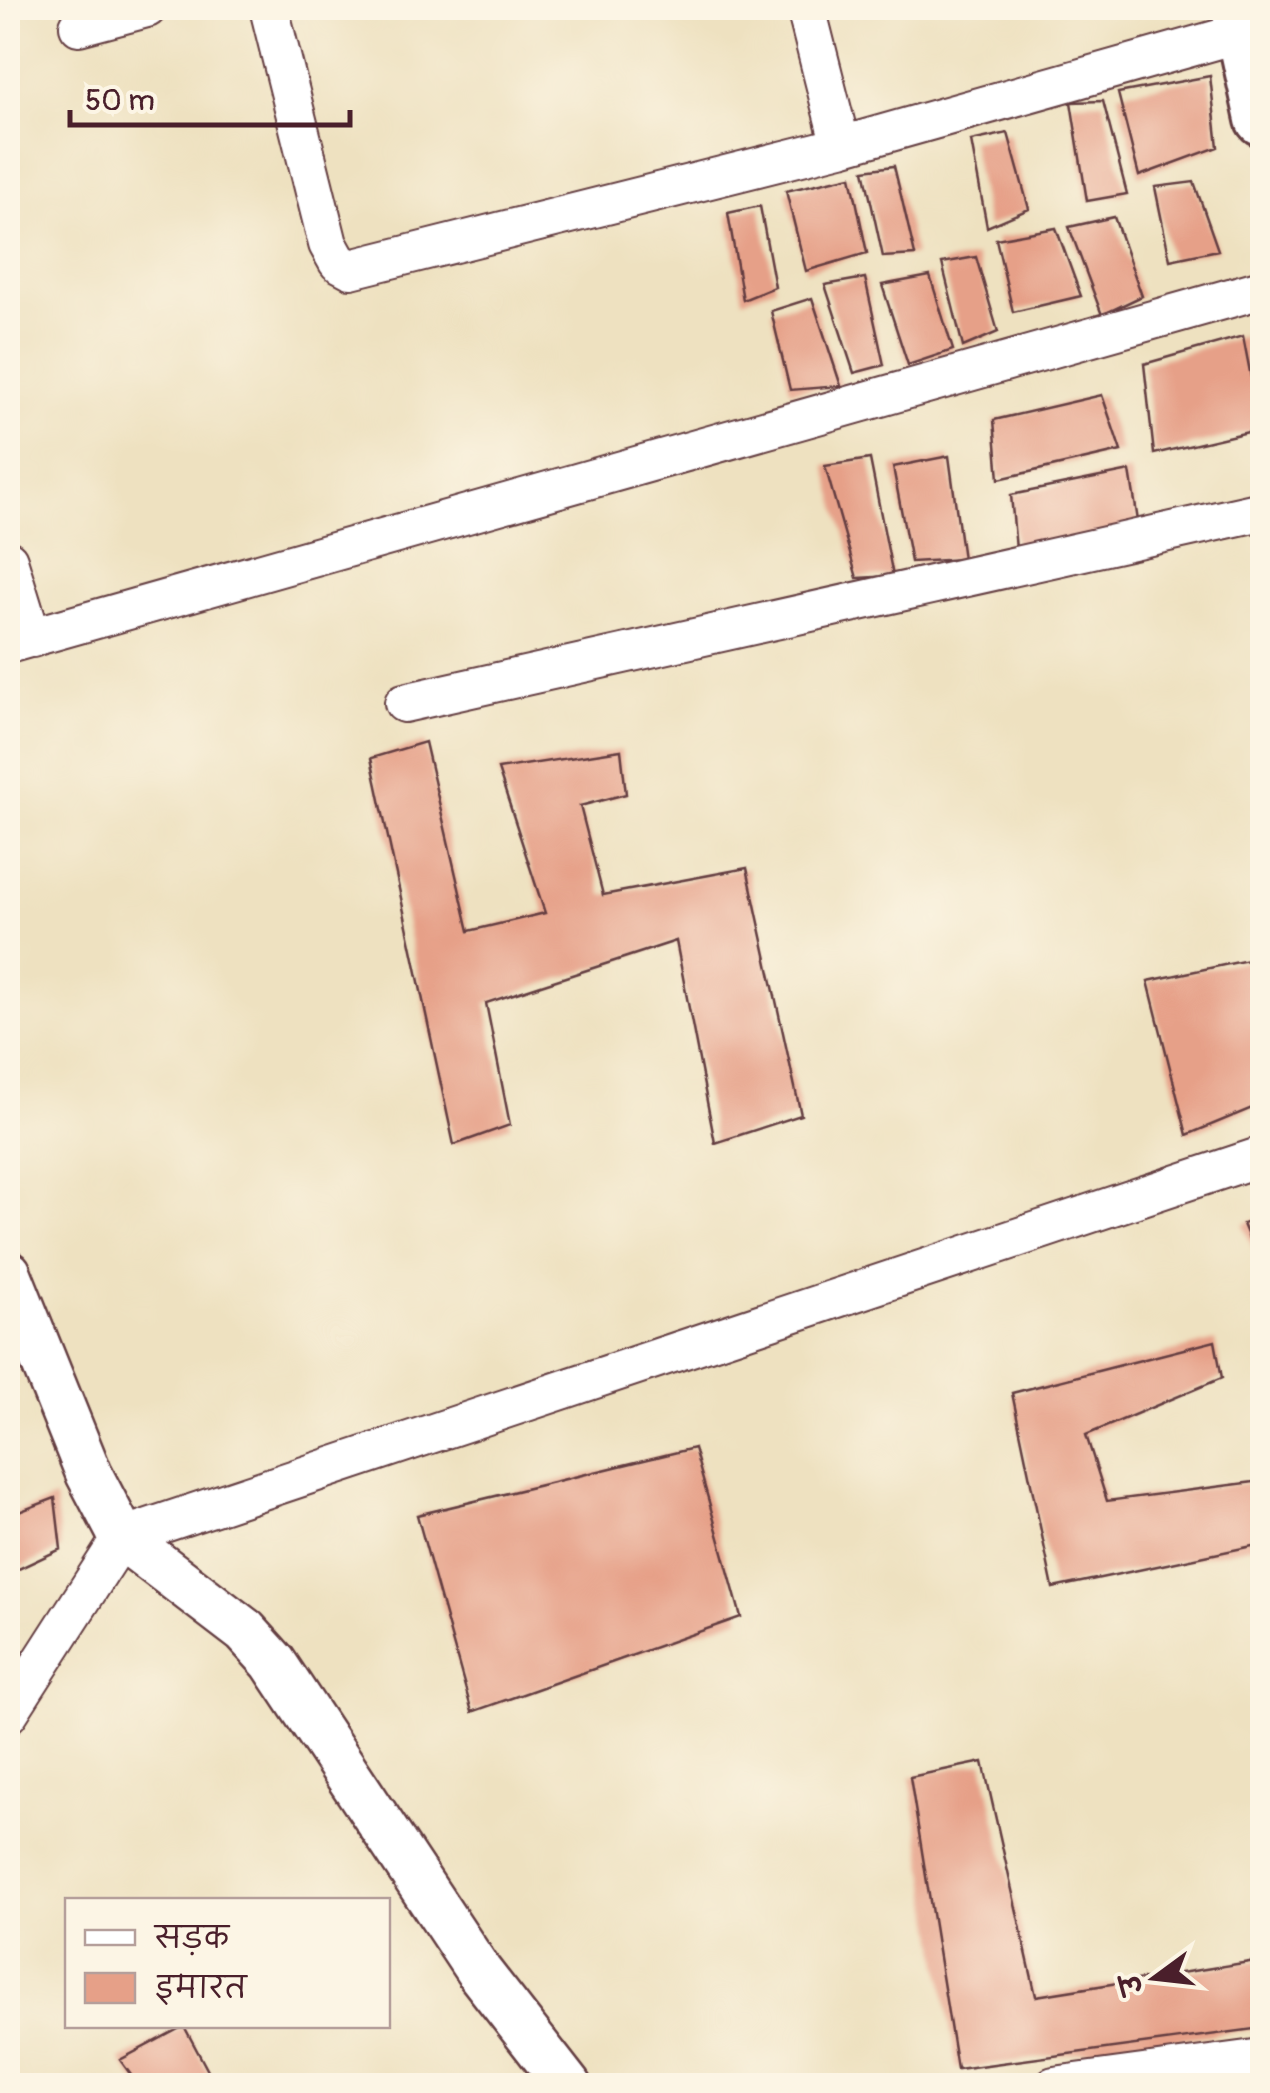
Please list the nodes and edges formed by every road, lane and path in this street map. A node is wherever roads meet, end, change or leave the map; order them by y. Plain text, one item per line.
1 (146, 8) edge
2 (269, 8) edge
3 (806, 8) edge
4 (1241, 20) edge
5 (78, 26) dead end
6 (1262, 119) edge
7 (841, 146) junction
8 (1262, 289) edge
9 (1262, 511) edge
10 (8, 560) edge
11 (20, 641) edge
12 (404, 703) dead end
13 (1262, 1156) edge
14 (8, 1273) edge
15 (122, 1537) junction
16 (8, 1714) edge
17 (1262, 2058) edge
18 (568, 2086) edge
19 (1054, 2086) edge

1 - 5 street
2 - 7 street
3 - 7 street
4 - 6 main road
4 - 7 street
8 - 11 street
9 - 12 street
10 - 11 street
13 - 15 street
14 - 15 street
15 - 16 street
15 - 18 street
17 - 19 street

